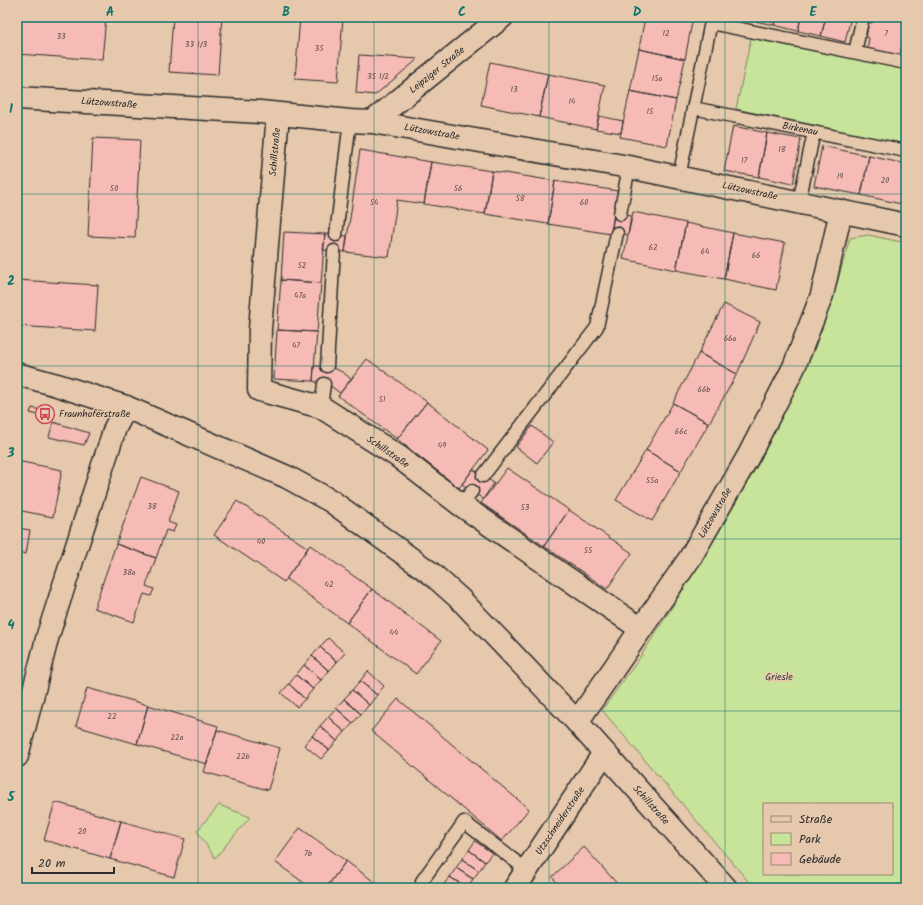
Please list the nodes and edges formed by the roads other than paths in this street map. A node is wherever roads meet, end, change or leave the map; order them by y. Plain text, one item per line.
1 (502, 17) edge
2 (863, 17) edge
3 (711, 20) edge
4 (855, 52) junction
5 (906, 63) edge
6 (17, 98) edge
7 (694, 108) junction
8 (278, 114) junction
9 (350, 121) junction
10 (372, 122) junction
11 (814, 132) junction
12 (906, 151) edge
13 (629, 167) junction
14 (679, 177) junction
15 (799, 202) junction
16 (841, 211) junction
17 (620, 214) dead end
18 (906, 225) edge
19 (617, 233) dead end
20 (336, 235) dead end
21 (334, 251) dead end
22 (327, 366) dead end
23 (17, 374) edge
24 (324, 384) dead end
25 (126, 407) junction
26 (320, 407) junction
27 (483, 476) dead end
28 (641, 629) junction
29 (577, 722) junction
30 (604, 753) junction
31 (17, 756) edge
32 (527, 870) junction
33 (422, 888) edge
34 (515, 888) edge
35 (726, 888) edge

1 - 10 street, Leipziger Straße
2 - 4 lane
3 - 4 lane
3 - 7 lane
4 - 5 lane
6 - 8 street, Lützowstraße
7 - 11 lane, Birkenau
7 - 14 lane
8 - 9 street, Lützowstraße
8 - 26 street, Schillstraße
9 - 10 street, Lützowstraße
9 - 20 lane
10 - 13 street, Lützowstraße
11 - 12 lane, Birkenau
11 - 15 lane
13 - 14 street, Lützowstraße
13 - 17 lane
14 - 15 street, Lützowstraße
15 - 16 street, Lützowstraße
16 - 18 street, Lützowstraße
16 - 28 street, Lützowstraße
19 - 27 lane
21 - 22 lane
23 - 25 street, Schillstraße
24 - 26 lane
25 - 29 street, Schillstraße
25 - 31 street
26 - 28 street, Schillstraße
28 - 29 street
29 - 30 street, Schillstraße
30 - 32 street, Utzschneiderstraße
30 - 35 street, Schillstraße
32 - 33 lane
32 - 34 street, Utzschneiderstraße

